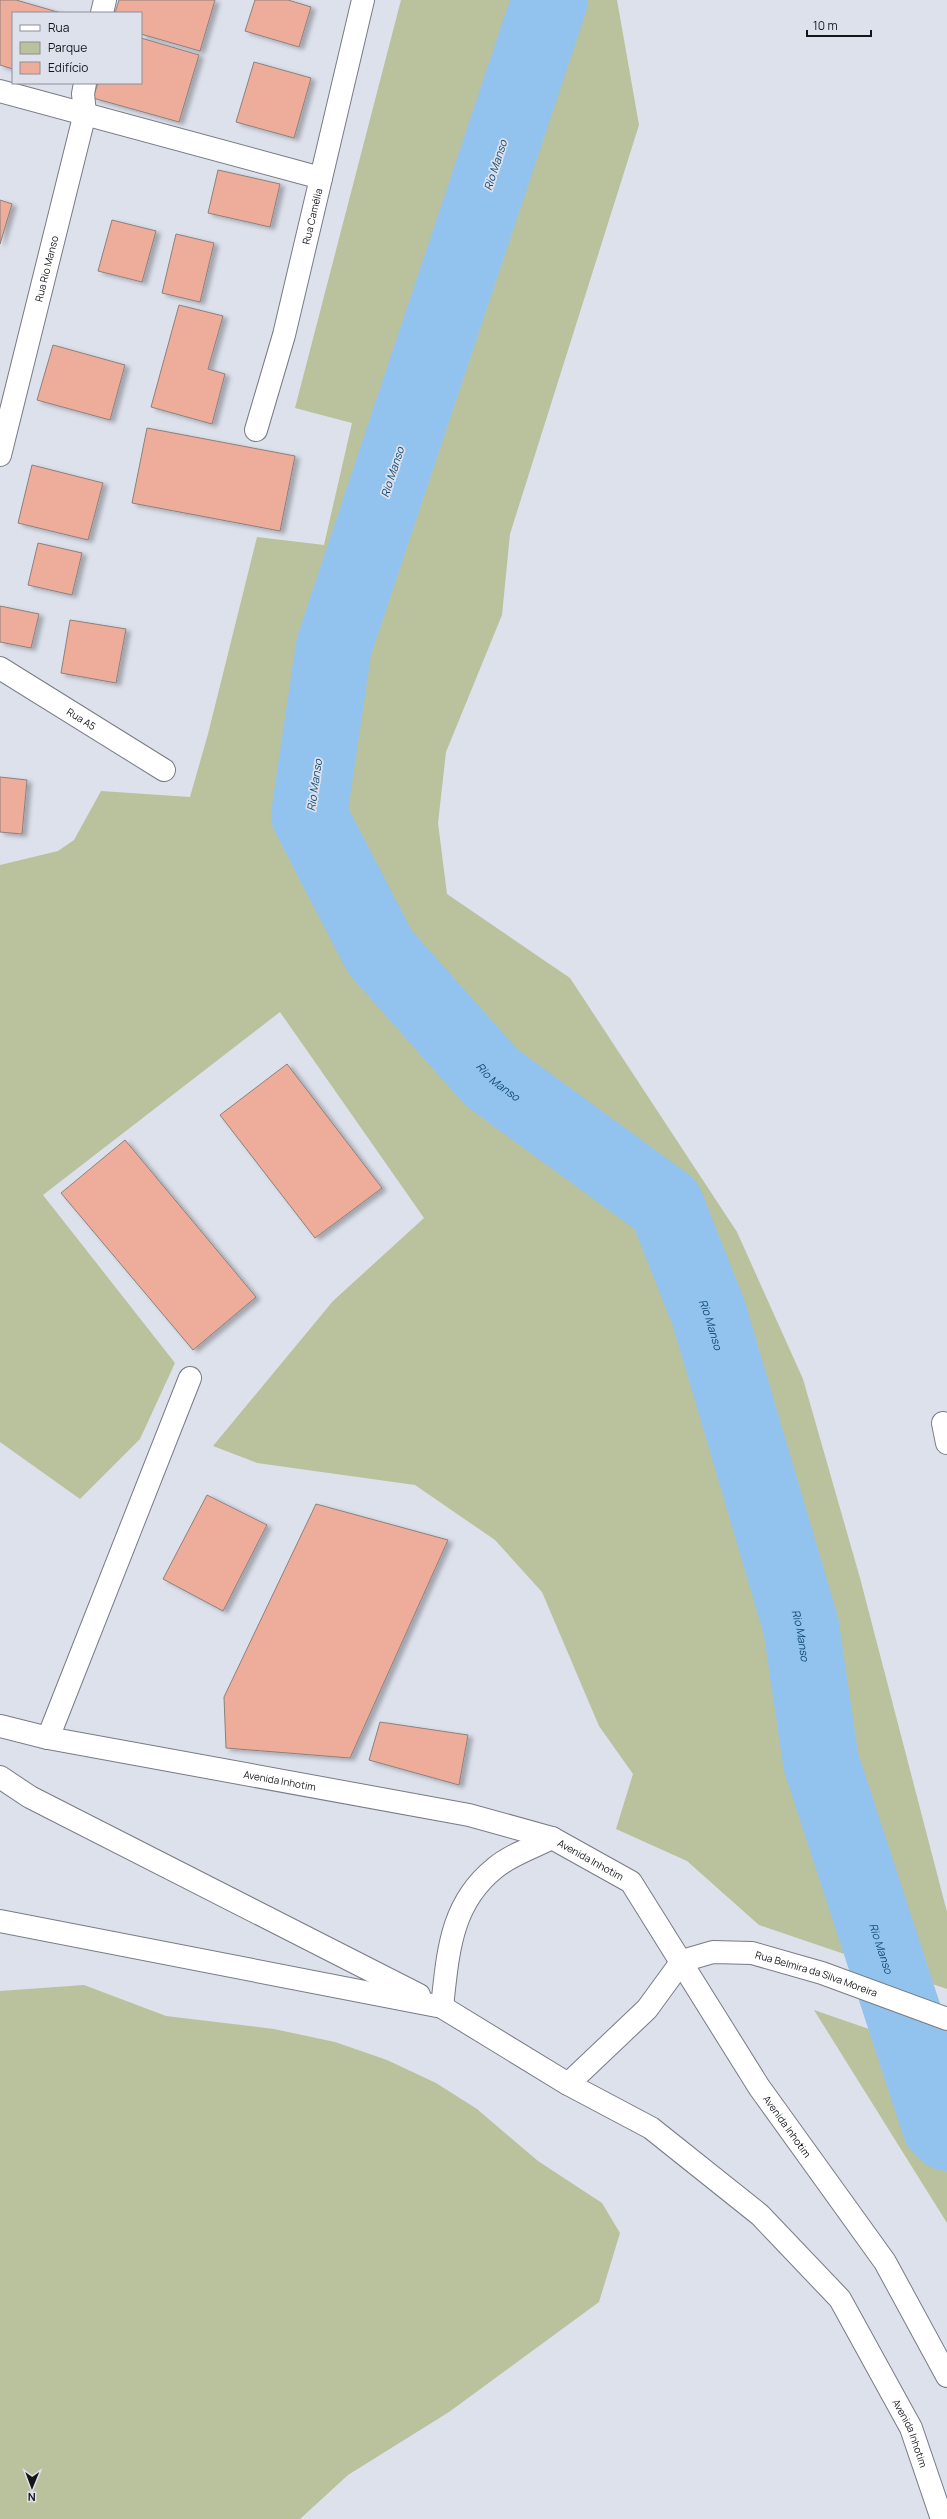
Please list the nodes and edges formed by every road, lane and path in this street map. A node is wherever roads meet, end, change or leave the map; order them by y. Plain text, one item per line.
1 (105, 0) edge
2 (363, 0) edge
3 (102, 12) edge
4 (85, 84) edge
5 (0, 91) edge
6 (84, 113) junction
7 (321, 178) junction
8 (256, 430) dead end
9 (0, 455) edge
10 (0, 668) edge
11 (164, 770) dead end
12 (190, 1378) dead end
13 (0, 1726) edge
14 (48, 1738) junction
15 (0, 1777) edge
16 (552, 1838) junction
17 (0, 1921) edge
18 (682, 1961) junction
19 (442, 2007) junction
20 (947, 2019) edge
21 (568, 2084) junction
22 (947, 2376) edge
23 (942, 2519) edge

1 - 3 main road
2 - 7 main road, Rua Camélia
4 - 6 main road, Rua Rio Manso
5 - 6 main road
6 - 7 main road
6 - 9 main road, Rua Rio Manso
7 - 8 main road, Rua Camélia
10 - 11 main road, Rua A5
12 - 14 main road
13 - 14 main road, Avenida Inhotim
14 - 16 main road, Avenida Inhotim
15 - 19 main road
16 - 18 main road, Avenida Inhotim
16 - 19 main road
17 - 19 main road, Avenida Inhotim
18 - 20 main road, Rua Belmira da Silva Moreira
18 - 21 main road
18 - 22 main road, Avenida Inhotim
19 - 21 main road, Avenida Inhotim
21 - 23 main road, Avenida Inhotim

